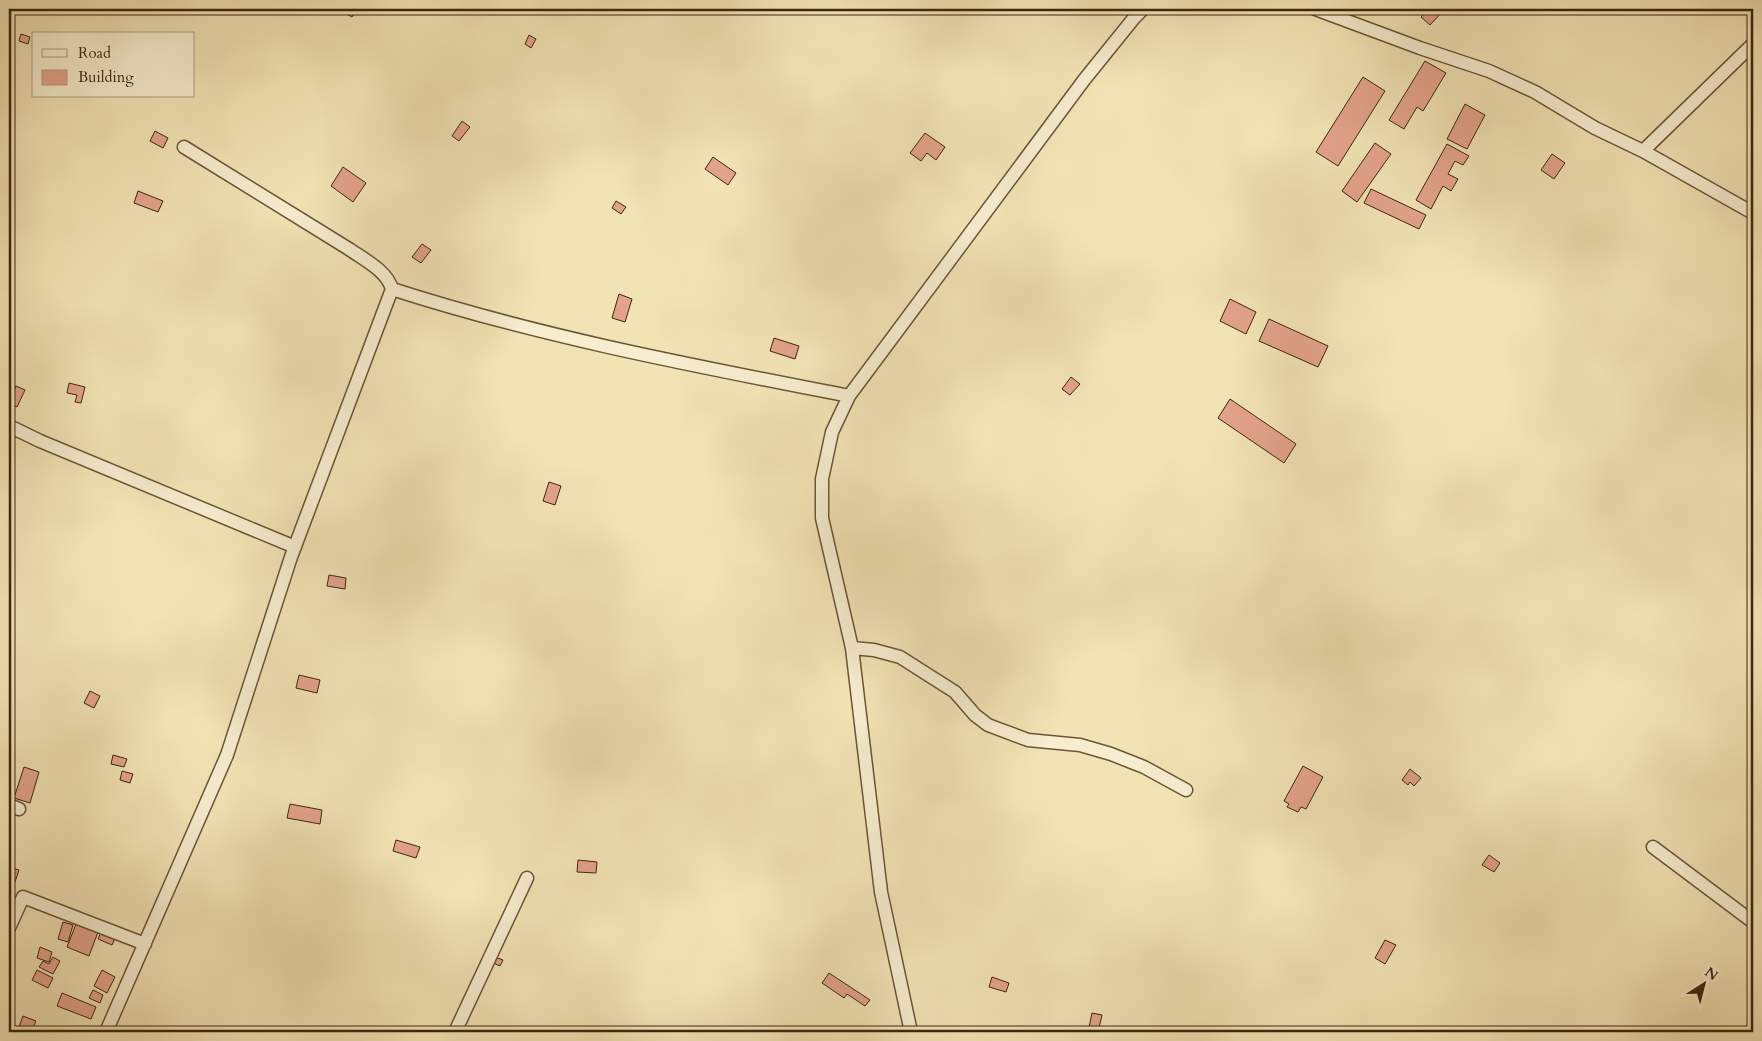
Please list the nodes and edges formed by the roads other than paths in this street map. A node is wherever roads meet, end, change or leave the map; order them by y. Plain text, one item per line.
1 (1143, 9) edge
2 (1315, 9) edge
3 (1753, 44) edge
4 (184, 147) dead end
5 (1643, 151) junction
6 (1753, 213) edge
7 (392, 289) junction
8 (848, 396) junction
9 (9, 426) edge
10 (295, 547) junction
11 (852, 648) junction
12 (1186, 790) dead end
13 (1653, 847) dead end
14 (527, 878) dead end
15 (1753, 922) edge
16 (9, 928) edge
17 (145, 944) junction
18 (106, 1032) edge
19 (455, 1032) edge
20 (911, 1032) edge

1 - 8 street
2 - 5 street
3 - 5 street
4 - 7 street
5 - 6 street
7 - 8 street
7 - 10 street
8 - 11 street
9 - 10 street
10 - 17 street
11 - 12 street
11 - 20 street
13 - 15 street
14 - 19 street
16 - 17 street
17 - 18 street

